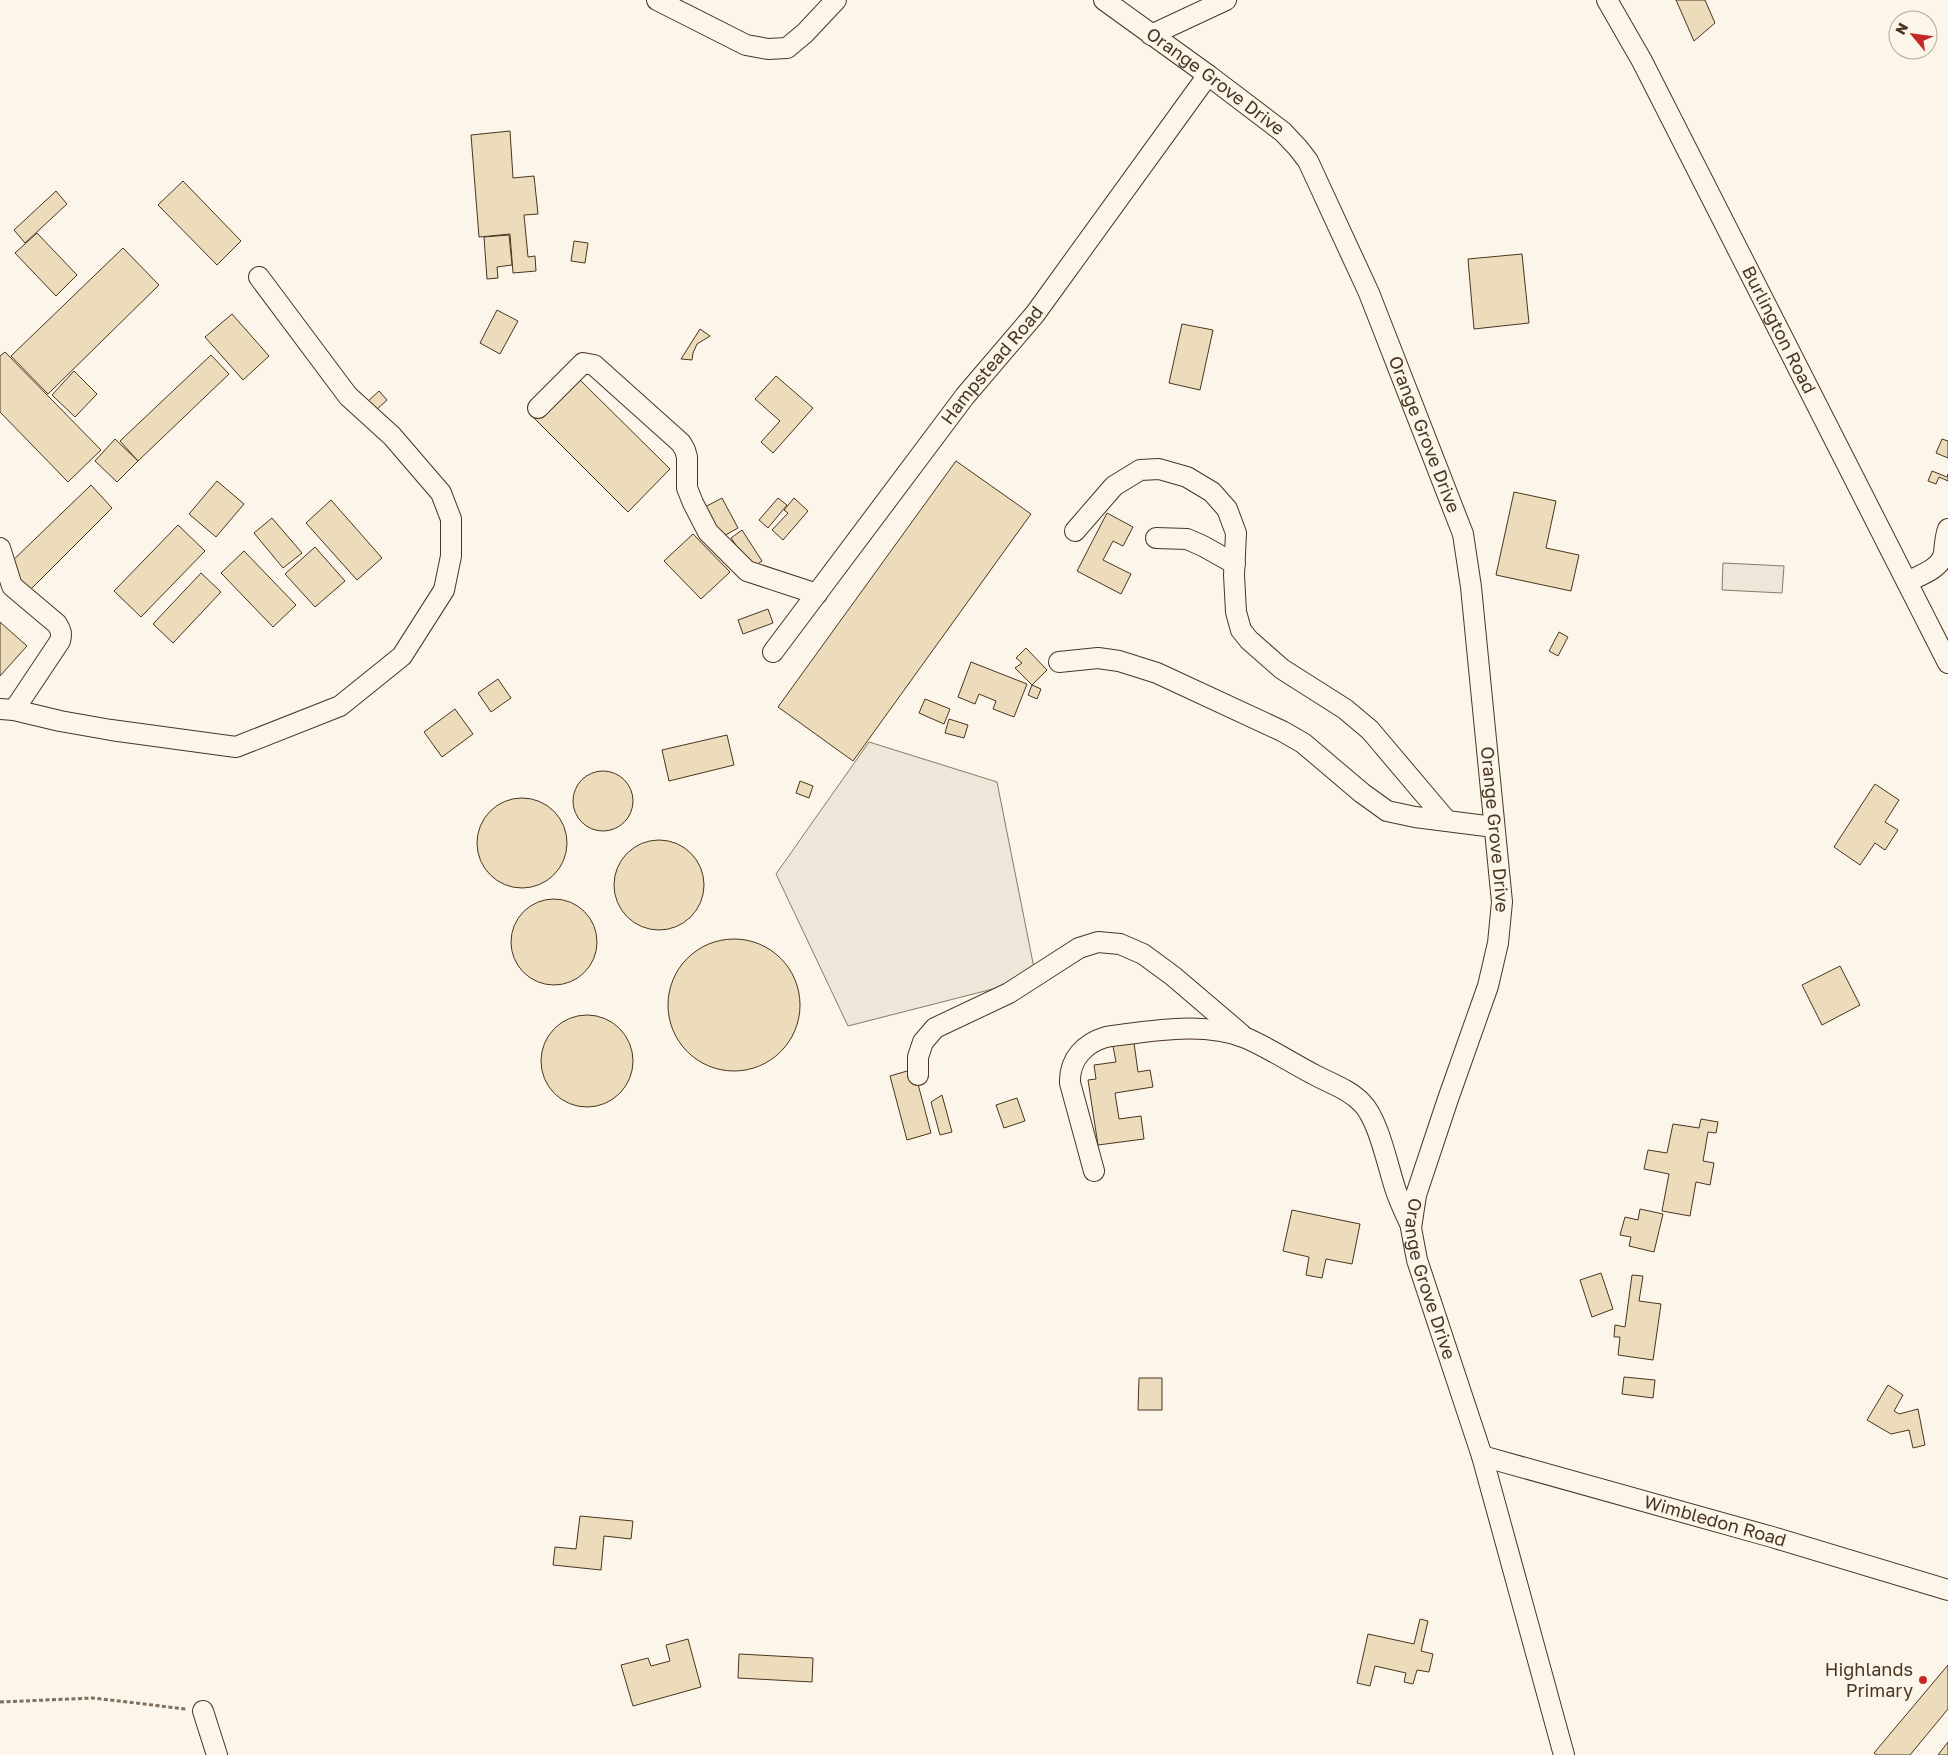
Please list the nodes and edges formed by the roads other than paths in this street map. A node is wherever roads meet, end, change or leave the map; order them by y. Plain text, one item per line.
1 (657, 0) edge
2 (836, 0) edge
3 (1104, 0) edge
4 (1226, 0) edge
5 (1607, 0) edge
6 (1151, 35) junction
7 (1208, 75) junction
8 (259, 277) dead end
9 (538, 408) dead end
10 (1948, 529) edge
11 (1075, 531) dead end
12 (1156, 538) dead end
13 (0, 548) edge
14 (1235, 564) junction
15 (1907, 582) junction
16 (817, 594) junction
17 (774, 652) dead end
18 (1059, 662) dead end
19 (1948, 663) edge
20 (7, 709) edge
21 (1447, 821) junction
22 (1494, 827) junction
23 (1244, 1037) junction
24 (918, 1075) dead end
25 (1094, 1171) dead end
26 (1412, 1228) junction
27 (1482, 1456) junction
28 (1948, 1590) edge
29 (204, 1711) road end
30 (217, 1755) edge
31 (1564, 1755) edge

1 - 2 street
3 - 6 street, Orange Grove Drive
4 - 6 street
5 - 15 street, Burlington Road
6 - 7 street, Orange Grove Drive
7 - 16 street, Hampstead Road
7 - 22 street, Orange Grove Drive
8 - 20 street
9 - 16 street
10 - 15 street
11 - 14 street
12 - 14 street
13 - 20 street
14 - 21 street
15 - 19 street, Burlington Road
16 - 17 street, Hampstead Road
18 - 21 street
21 - 22 street
22 - 26 street, Orange Grove Drive
23 - 24 street
23 - 25 street
23 - 26 street
26 - 27 street, Orange Grove Drive
27 - 28 street, Wimbledon Road
27 - 31 street, Orange Grove Drive
29 - 30 street

